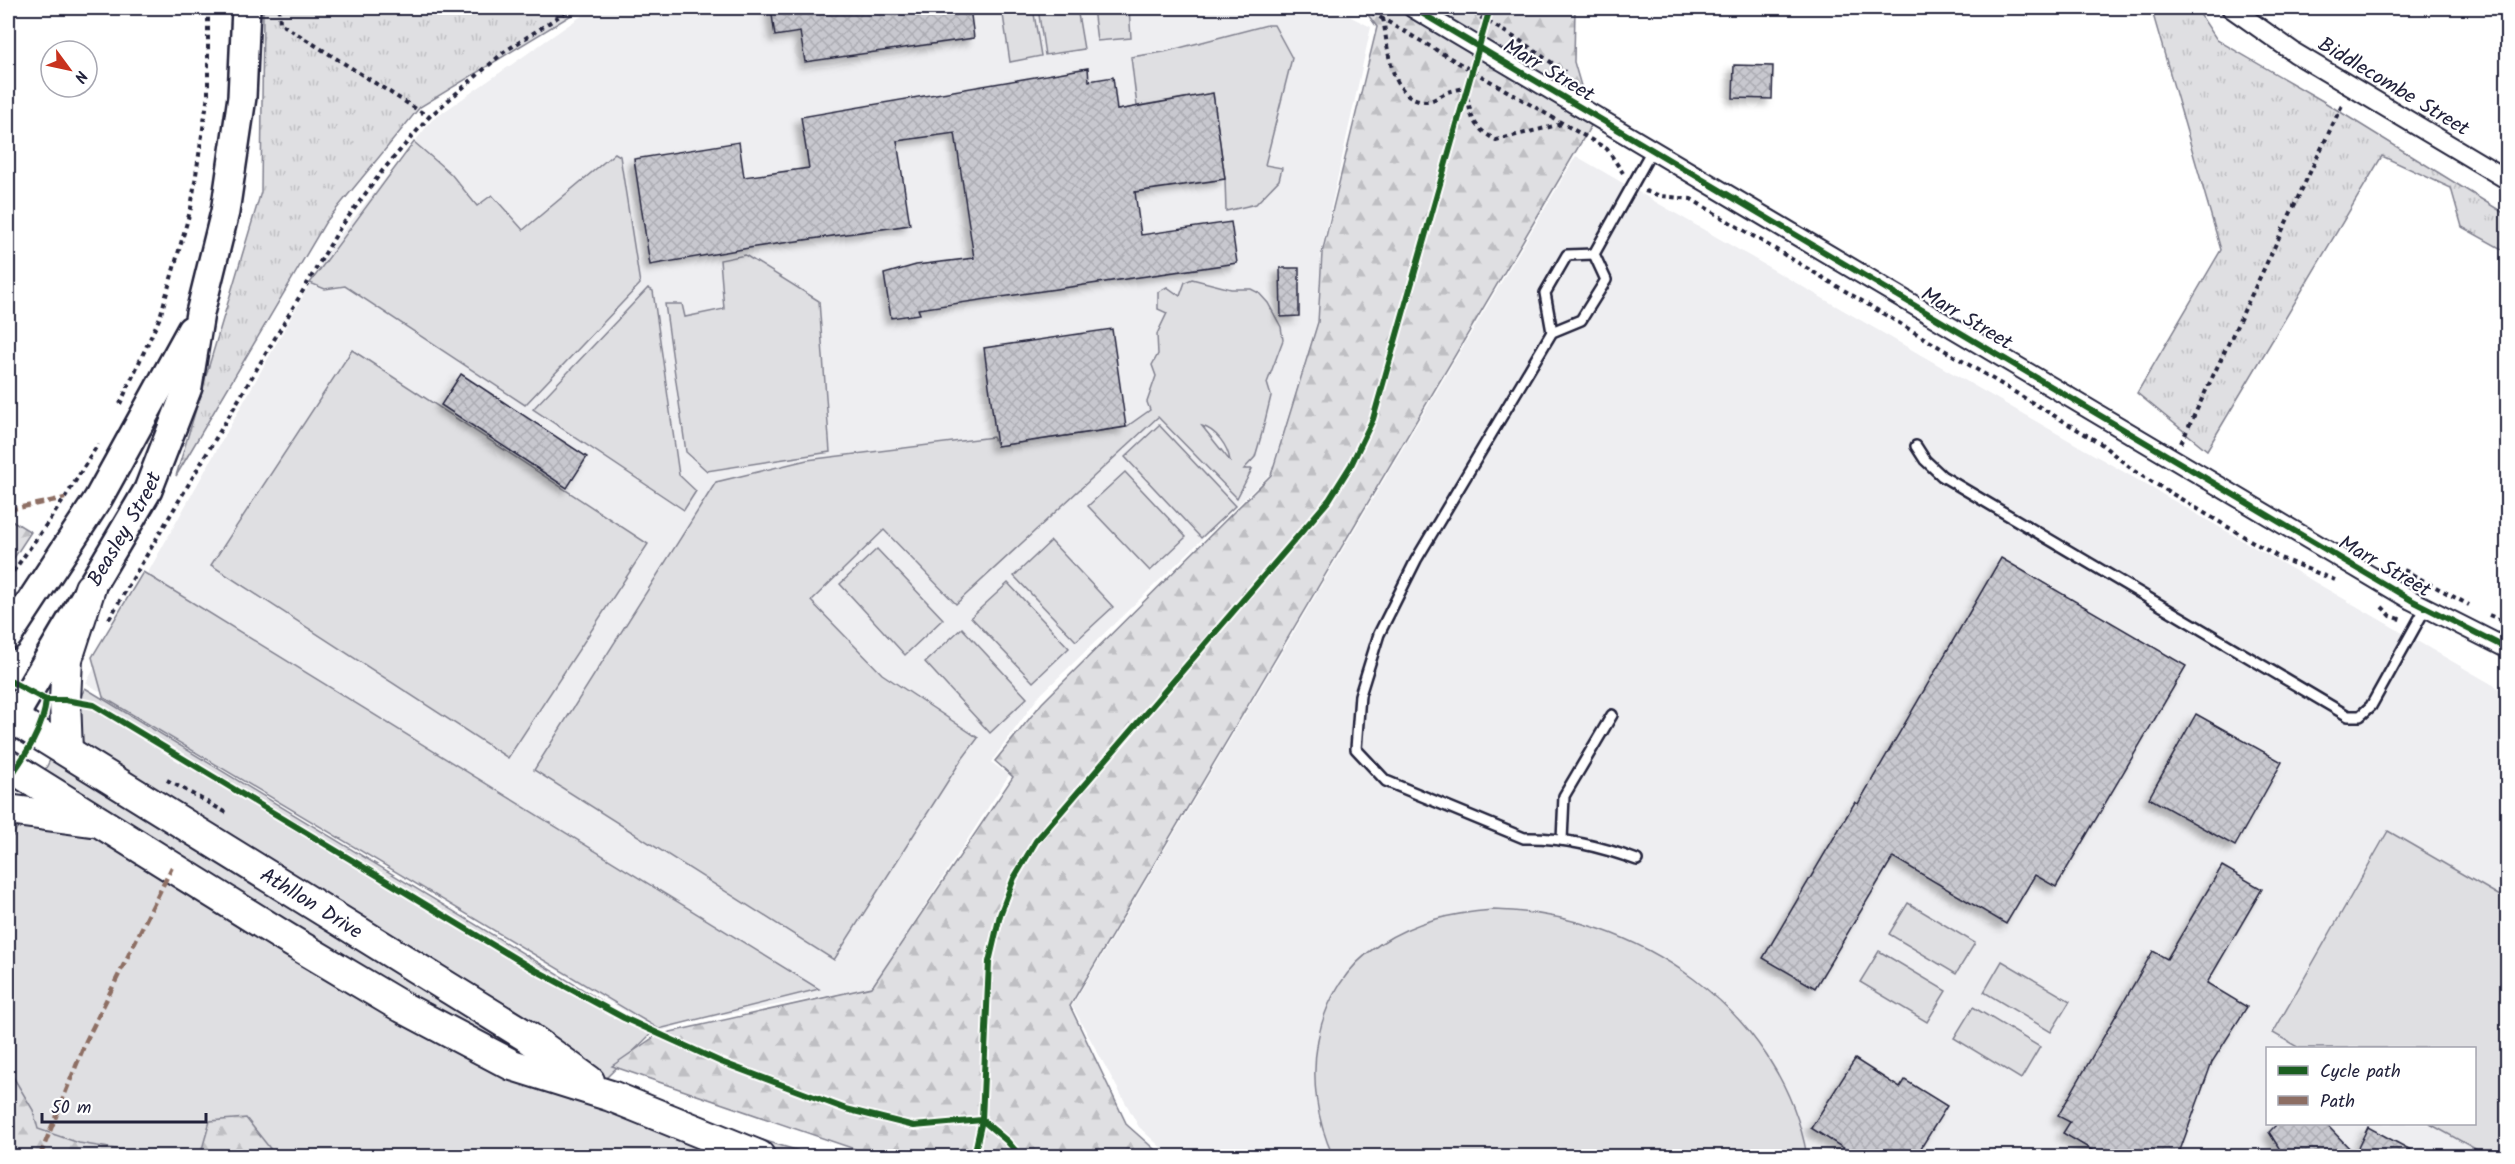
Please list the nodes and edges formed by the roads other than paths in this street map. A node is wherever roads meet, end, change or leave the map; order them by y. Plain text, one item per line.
1 (246, 8) edge
2 (2231, 8) edge
3 (1420, 11) edge
4 (1652, 150) junction
5 (2508, 180) edge
6 (1594, 255) junction
7 (200, 313) junction
8 (1552, 332) junction
9 (1916, 446) dead end
10 (90, 588) junction
11 (2426, 609) junction
12 (8, 635) edge
13 (2508, 649) edge
14 (1612, 715) dead end
15 (9, 720) edge
16 (66, 751) junction
17 (8, 765) edge
18 (8, 810) edge
19 (100, 822) junction
20 (1562, 840) junction
21 (1637, 860) dead end
22 (611, 1096) junction
23 (759, 1156) edge

1 - 7 main road, Beasley Street
2 - 5 street, Biddlecombe Street
3 - 4 street, Marr Street
4 - 6 lane
4 - 11 street, Marr Street
6 - 8 lane
6 - 8 lane
7 - 10 main road, Beasley Street
7 - 12 main road, Beasley Street
8 - 20 lane
9 - 11 lane
10 - 15 main road, Beasley Street
10 - 16 main road
11 - 13 street, Marr Street
14 - 20 lane
15 - 16 main road, Athllon Drive
16 - 22 main road, Athllon Drive
17 - 19 main road, Athllon Drive
18 - 19 main road
19 - 22 main road, Athllon Drive
20 - 21 lane
22 - 23 main road, Athllon Drive

